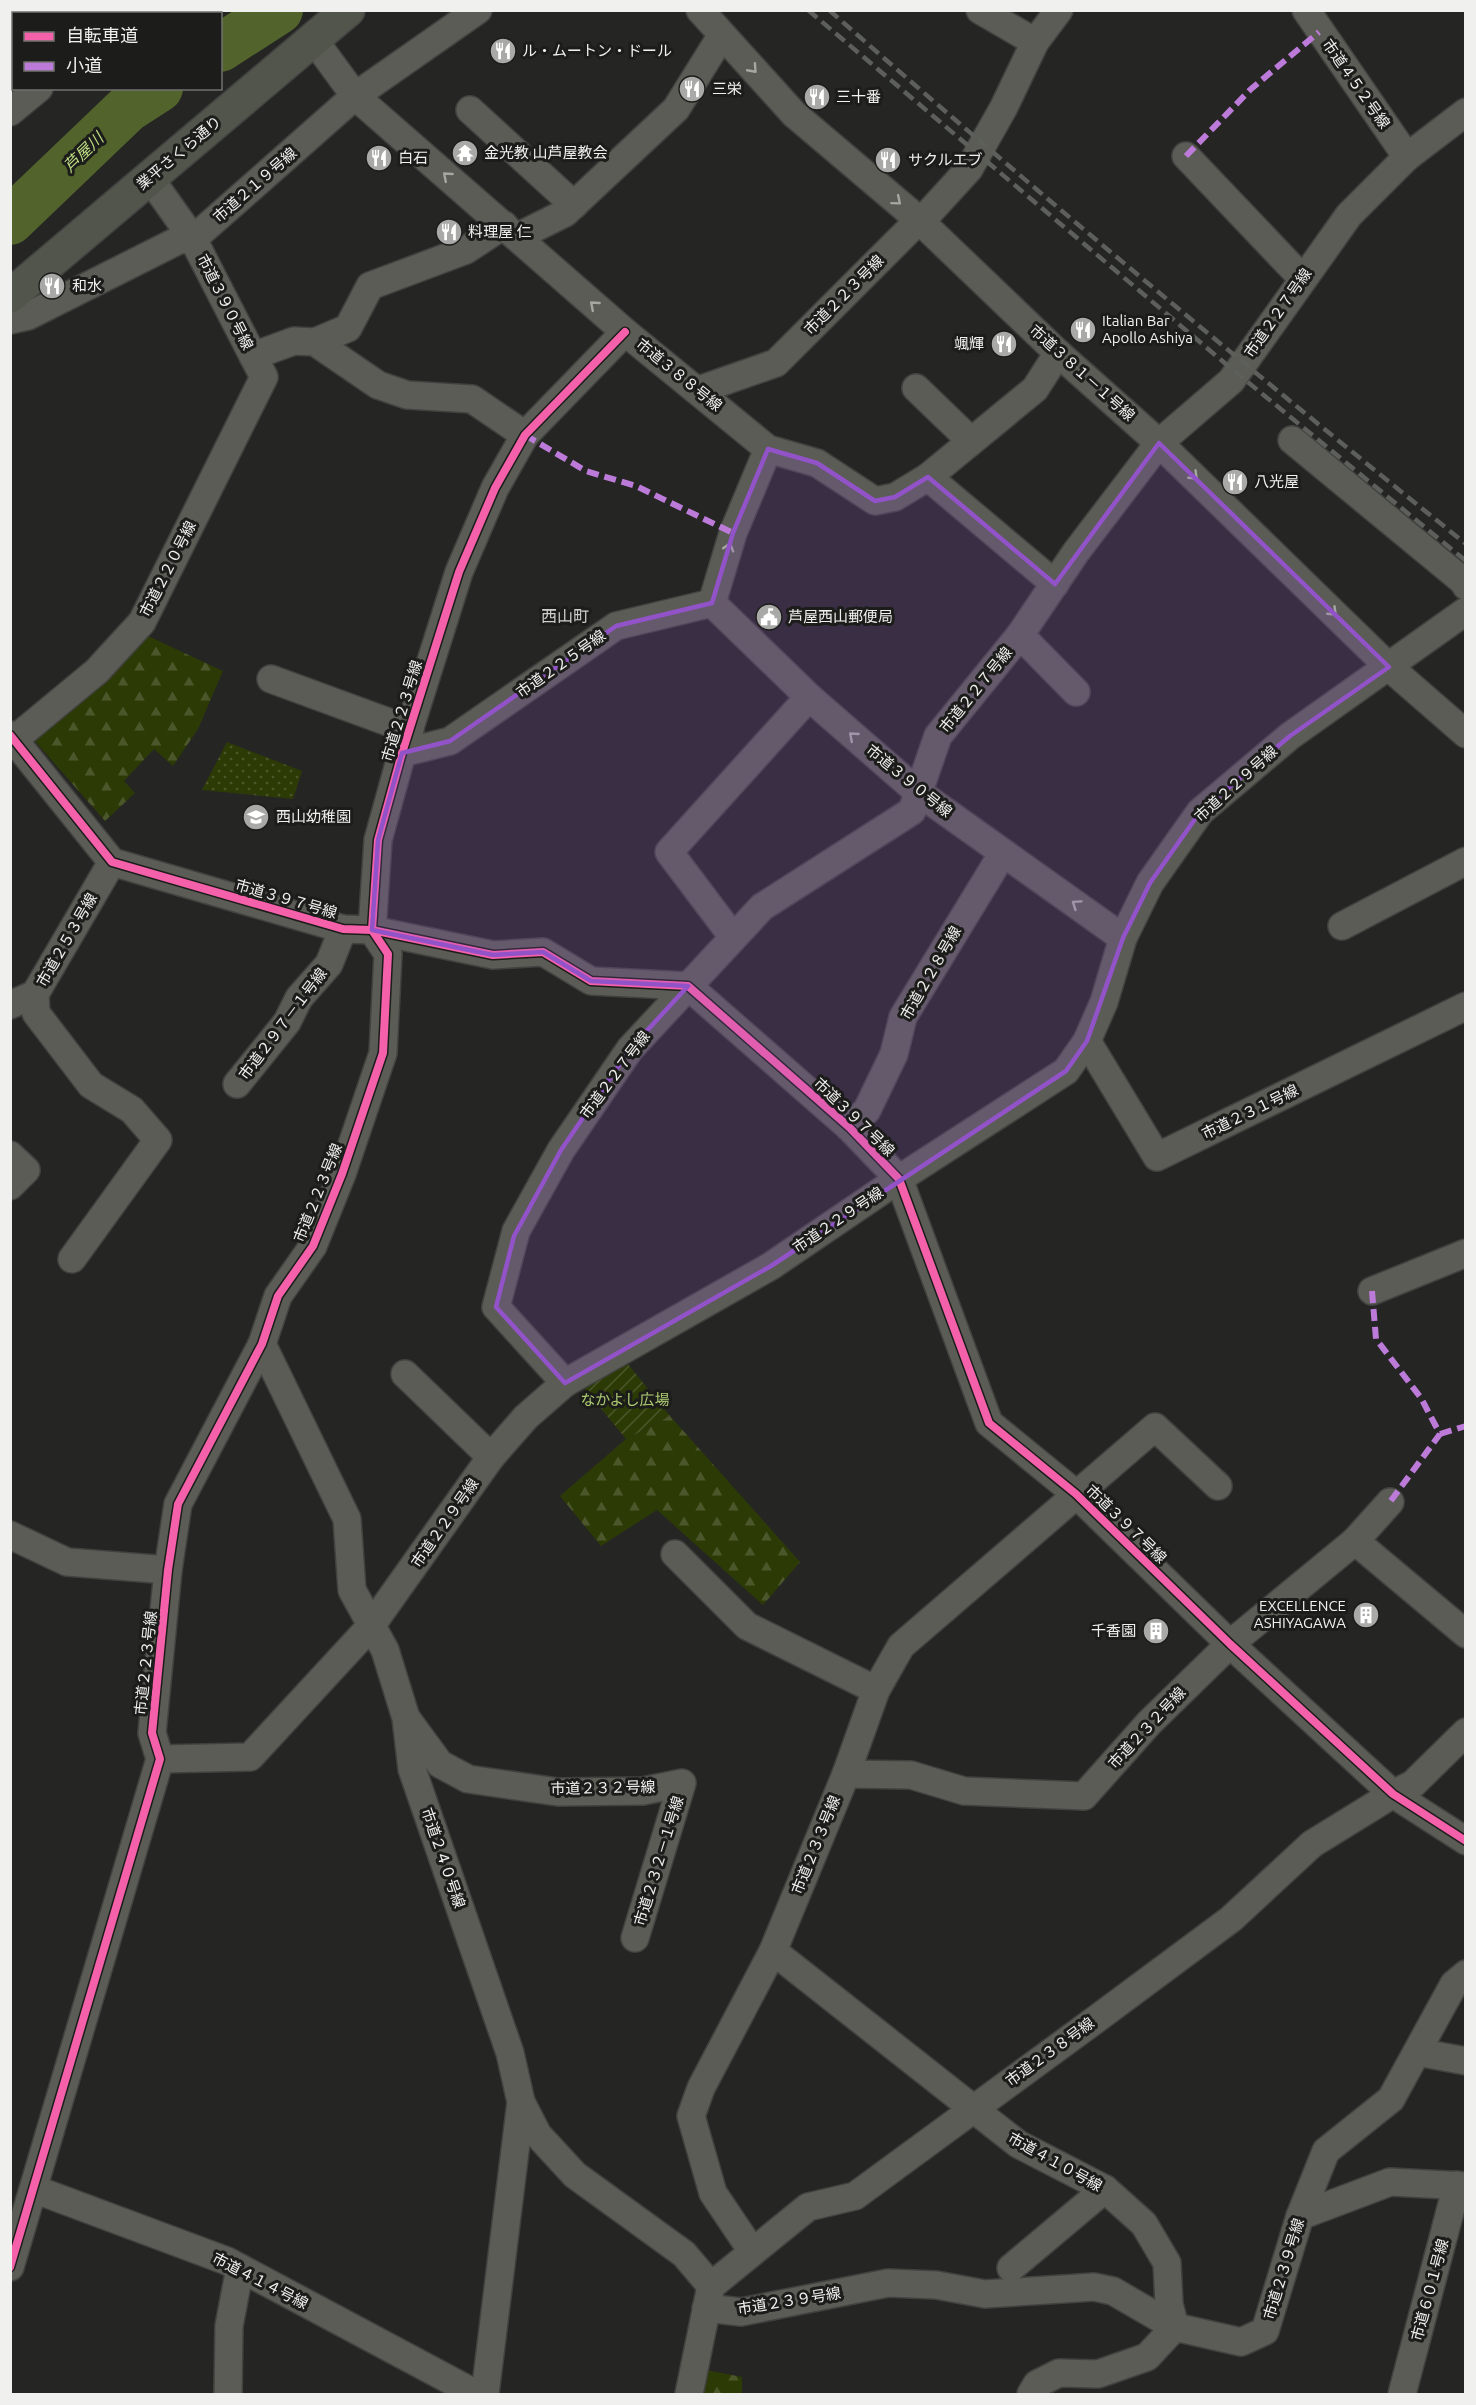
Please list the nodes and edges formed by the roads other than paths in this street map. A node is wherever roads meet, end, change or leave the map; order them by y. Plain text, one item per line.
1 (348, 10) edge
2 (478, 10) edge
3 (700, 10) edge
4 (981, 10) edge
5 (1059, 10) edge
6 (1306, 10) edge
7 (722, 35) junction
8 (314, 40) junction
9 (1035, 42) junction
10 (37, 90) edge
11 (355, 96) junction
12 (470, 110) dead end
13 (10, 112) edge
14 (1466, 112) edge
15 (1186, 156) dead end
16 (1407, 157) junction
17 (149, 177) junction
18 (574, 205) junction
19 (919, 220) junction
20 (511, 231) junction
21 (193, 239) junction
22 (1302, 278) junction
23 (10, 296) edge
24 (10, 320) edge
25 (625, 332) junction
26 (315, 342) junction
27 (1058, 353) junction
28 (253, 356) junction
29 (916, 387) dead end
30 (699, 390) junction
31 (525, 435) junction
32 (1292, 440) dead end
33 (970, 441) junction
34 (1159, 443) junction
35 (768, 449) junction
36 (928, 477) junction
37 (1055, 584) junction
38 (1466, 586) edge
39 (712, 603) junction
40 (1466, 611) edge
41 (1020, 635) junction
42 (1389, 667) junction
43 (271, 679) dead end
44 (1076, 692) dead end
45 (809, 697) junction
46 (1466, 734) edge
47 (12, 740) edge
48 (406, 742) junction
49 (918, 792) junction
50 (1003, 853) junction
51 (1466, 861) edge
52 (112, 862) junction
53 (1342, 926) dead end
54 (343, 929) junction
55 (372, 930) junction
56 (733, 937) junction
57 (1123, 938) junction
58 (688, 986) junction
59 (35, 994) junction
60 (10, 1005) edge
61 (1466, 1006) edge
62 (1087, 1041) junction
63 (237, 1084) dead end
64 (849, 1127) junction
65 (10, 1155) edge
66 (899, 1179) junction
67 (10, 1186) edge
68 (1466, 1253) edge
69 (72, 1258) dead end
70 (1372, 1291) dead end
71 (262, 1344) junction
72 (405, 1374) dead end
73 (566, 1383) junction
74 (492, 1457) junction
75 (1218, 1486) dead end
76 (1076, 1494) junction
77 (1390, 1502) dead end
78 (10, 1535) edge
79 (1355, 1541) junction
80 (675, 1554) dead end
81 (168, 1570) junction
82 (371, 1626) junction
83 (1466, 1634) edge
84 (1230, 1644) junction
85 (876, 1690) junction
86 (406, 1718) junction
87 (1466, 1732) edge
88 (160, 1759) junction
89 (846, 1774) junction
90 (682, 1783) joint
91 (1393, 1794) junction
92 (1466, 1841) edge
93 (635, 1938) dead end
94 (773, 1951) junction
95 (1466, 1974) edge
96 (1417, 2052) junction
97 (1466, 2061) edge
98 (521, 2102) junction
99 (972, 2108) junction
100 (1461, 2186) edge
101 (34, 2189) junction
102 (1105, 2189) junction
103 (1300, 2216) junction
104 (752, 2250) junction
105 (10, 2267) edge
106 (240, 2268) junction
107 (1011, 2268) dead end
108 (708, 2297) junction
109 (1175, 2327) junction
110 (228, 2394) edge
111 (476, 2394) edge
112 (485, 2394) edge
113 (689, 2394) edge
114 (1031, 2394) edge
115 (1402, 2394) edge

1 - 8 street, 業平さくら通り
2 - 11 street, 市道２１９号線
3 - 7 street, 市道３８１－１号線
4 - 9 street
5 - 9 street, 市道２２３号線
6 - 16 street, 市道４５２号線
7 - 18 street
7 -> 19 street, 市道３８１－１号線
8 - 11 street, 市道３８８号線
8 - 17 street, 業平さくら通り
9 - 19 street, 市道２２３号線
10 - 13 street
20 -> 11 street, 市道３８８号線
11 - 21 street, 市道２１９号線
12 - 18 street
14 - 16 street, 市道２２７号線
15 - 22 street
16 - 22 street, 市道２２７号線
17 - 21 street, 市道３９０号線
17 - 23 street, 業平さくら通り
18 - 20 street
19 - 27 street, 市道３８１－１号線
19 - 30 street, 市道２２３号線
25 -> 20 street, 市道３８８号線
20 - 26 street
21 - 24 street, 市道２１９号線
21 - 28 street, 市道３９０号線
22 - 34 street, 市道２２７号線
25 - 30 street, 市道３８８号線
25 - 31 street, 市道２２３号線
26 - 28 street, 市道３９０号線
26 - 31 street
27 - 33 street, 市道３８８号線
27 - 34 street, 市道３８１－１号線
28 - 47 street, 市道２２０号線
29 - 33 street
30 - 35 street, 市道３８８号線
31 - 48 street, 市道２２３号線
32 - 38 street
33 - 36 street, 市道３８８号線
34 - 37 street, 市道２２７号線
34 -> 42 street, 市道３８１－１号線
35 - 36 street, 市道３８８号線
39 -> 35 street
36 - 37 street
37 - 41 street, 市道２２７号線
39 - 45 street, 市道３９０号線
39 - 48 street, 市道２２５号線
40 - 42 street, 市道２２９号線
41 - 44 street
41 - 49 street, 市道２２７号線
42 - 46 street, 市道３８１－１号線
42 - 57 street, 市道２２９号線
43 - 48 street
49 -> 45 street, 市道３９０号線
45 - 56 street
47 - 52 street
48 - 55 street, 市道２２３号線
49 - 50 street, 市道３９０号線
49 - 56 street, 市道２２７号線
57 -> 50 street, 市道３９０号線
50 - 64 street, 市道２２８号線
51 - 53 street
52 - 54 street, 市道３９７号線
52 - 59 street, 市道２５３号線
54 - 55 street, 市道３９７号線
54 - 63 street, 市道２９７－１号線
55 - 58 street, 市道３９７号線
55 - 71 street, 市道２２３号線
56 - 58 street, 市道２２７号線
57 - 62 street, 市道２２９号線
58 - 64 street, 市道３９７号線
58 - 73 street, 市道２２７号線
59 - 60 street, 市道２５３号線
59 - 69 street
61 - 62 street, 市道２３１号線
62 - 66 street, 市道２２９号線
64 - 66 street, 市道３９７号線
65 - 67 street
66 - 73 street, 市道２２９号線
66 - 76 street, 市道３９７号線
68 - 70 street
71 - 81 street, 市道２２３号線
71 - 82 street, 市道２４０号線
72 - 74 street
73 - 74 street, 市道２２９号線
74 - 82 street, 市道２２９号線
75 - 76 street, 市道２３３号線
76 - 84 street, 市道３９７号線
76 - 85 street, 市道２３３号線
77 - 79 street, 市道２３２号線
78 - 81 street
79 - 83 street
79 - 84 street, 市道２３２号線
80 - 85 street
81 - 88 street, 市道２２３号線
82 - 86 street, 市道２４０号線
82 - 88 street, 市道２２９号線
84 - 89 street, 市道２３２号線
84 - 91 street, 市道３９７号線
85 - 89 street, 市道２３３号線
86 - 90 street, 市道２３２号線
86 - 98 street, 市道２４０号線
87 - 91 street, 市道２３８号線
88 - 101 street
89 - 94 street, 市道２３３号線
90 - 93 street, 市道２３２－１号線
91 - 92 street, 市道３９７号線
91 - 99 street, 市道２３８号線
94 - 99 street, 市道４１０号線
94 - 104 street, 市道２３３号線
95 - 96 street, 市道２３９号線
96 - 97 street
96 - 103 street, 市道２３９号線
98 - 108 street
98 - 112 street, 市道２４０号線
99 - 102 street, 市道４１０号線
99 - 104 street, 市道２３８号線
100 - 103 street
100 - 115 street, 市道６０１号線
101 - 105 street
101 - 106 street, 市道４１４号線
102 - 107 street
102 - 109 street, 市道４１０号線
103 - 109 street, 市道２３９号線
104 - 108 street, 市道２３８号線
106 - 110 street
106 - 111 street, 市道４１４号線
108 - 109 street, 市道２３９号線
108 - 113 street
109 - 114 street

